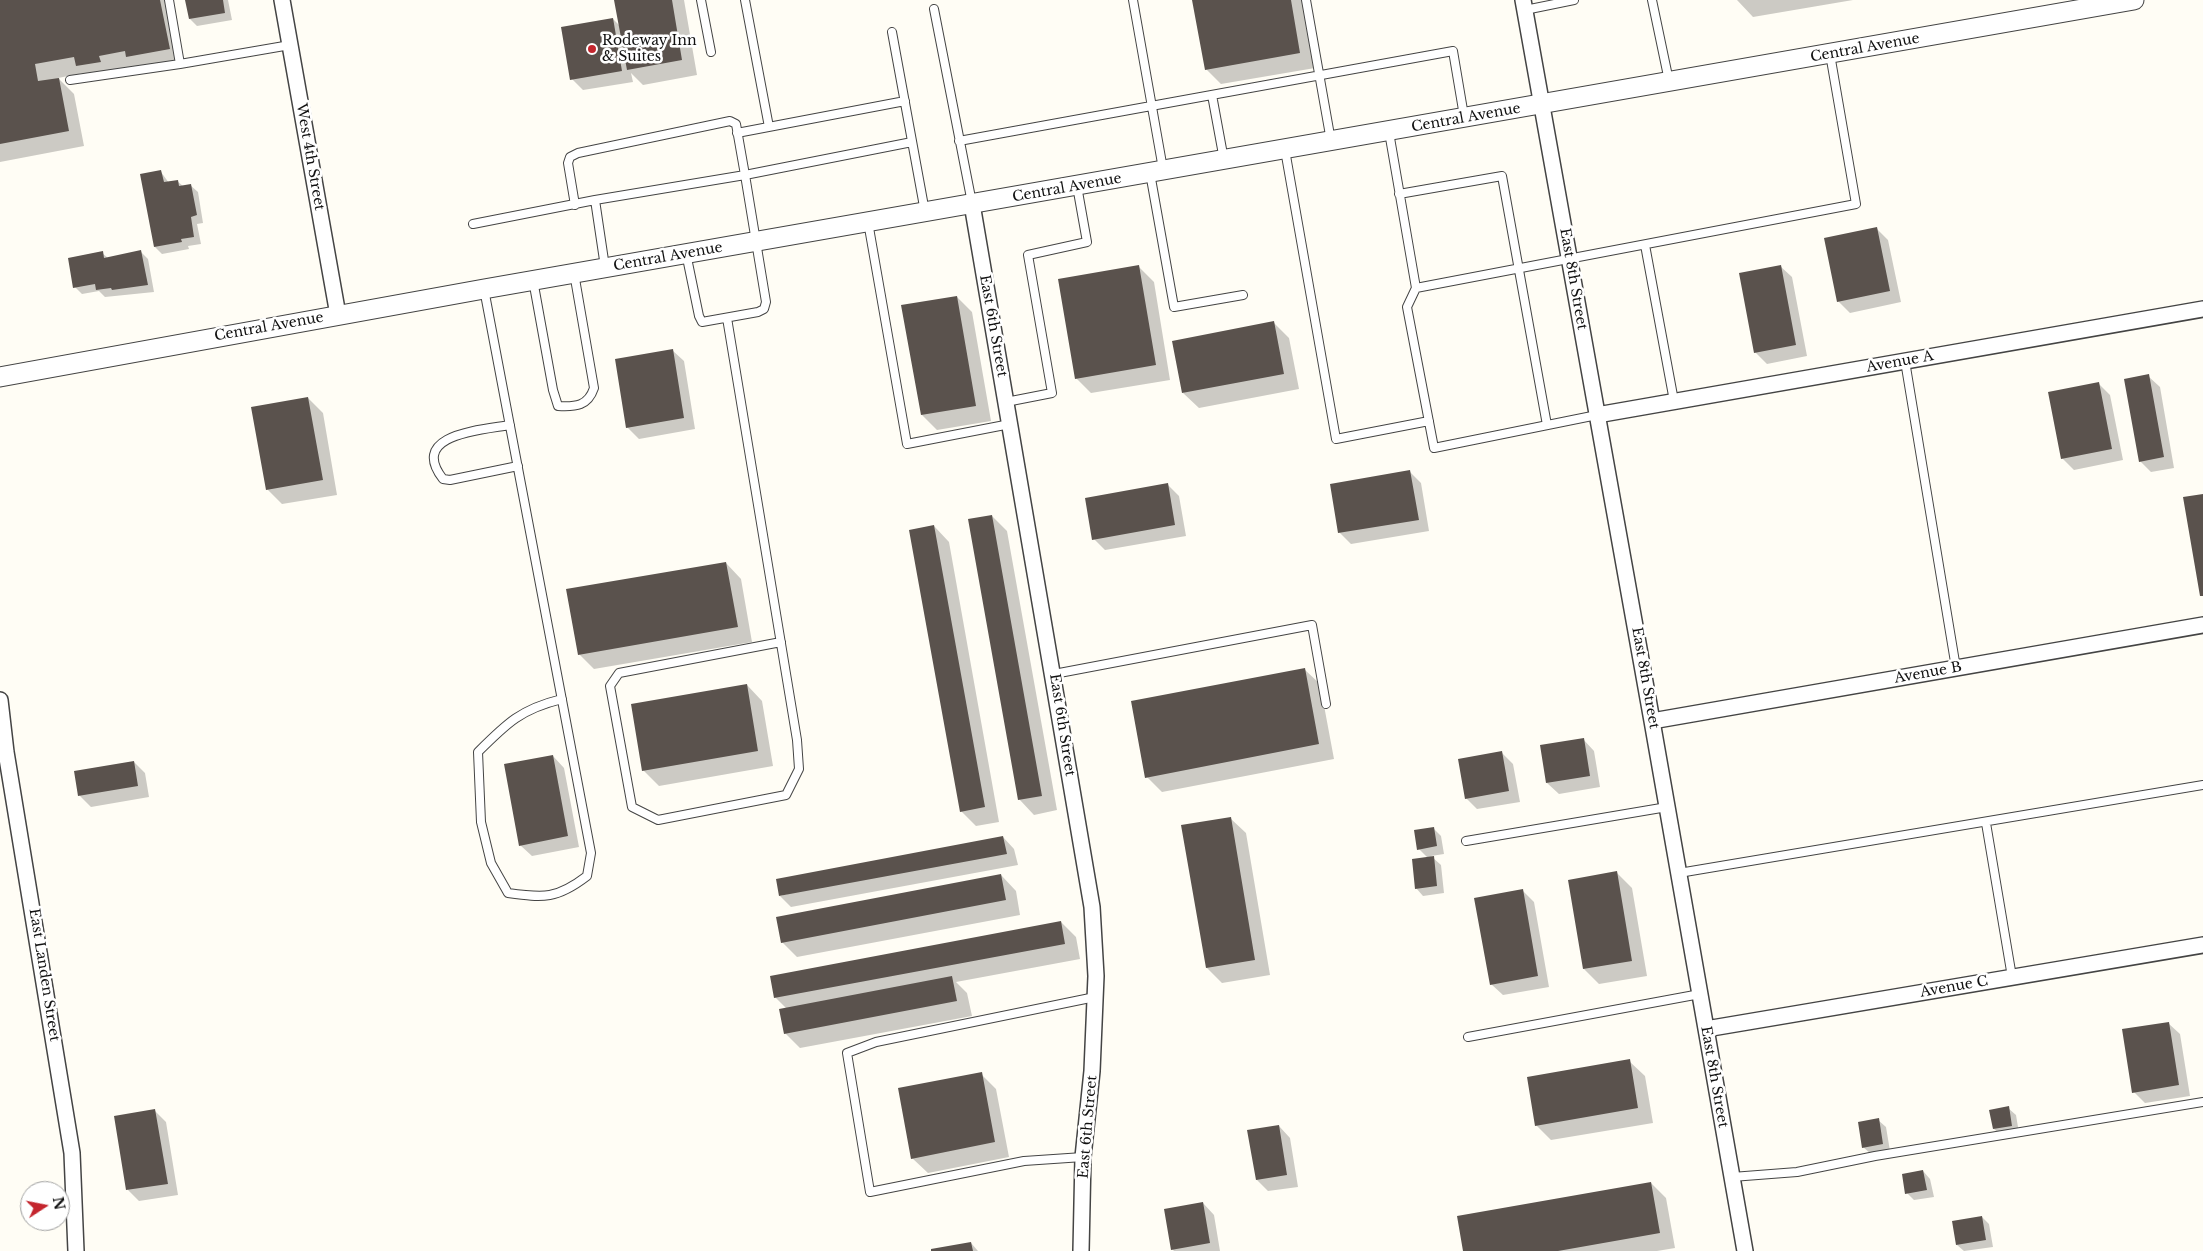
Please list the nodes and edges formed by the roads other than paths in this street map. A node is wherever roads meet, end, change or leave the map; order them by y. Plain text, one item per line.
1 (168, 0) edge
2 (282, 0) edge
3 (701, 0) edge
4 (745, 0) edge
5 (1133, 0) edge
6 (1306, 0) edge
7 (1574, 0) edge
8 (1652, 0) edge
9 (2134, 0) edge
10 (1524, 5) edge
11 (934, 9) dead end
12 (892, 32) dead end
13 (290, 45) junction
14 (711, 52) dead end
15 (1830, 54) junction
16 (180, 64) junction
17 (1319, 75) junction
18 (70, 80) dead end
19 (1669, 83) junction
20 (1212, 95) junction
21 (905, 101) junction
22 (1542, 105) junction
23 (1152, 106) junction
24 (1465, 118) junction
25 (770, 127) junction
26 (1389, 132) junction
27 (738, 133) junction
28 (959, 141) junction
29 (912, 142) junction
30 (1331, 142) junction
31 (1285, 150) junction
32 (1224, 161) junction
33 (1156, 172) junction
34 (745, 175) junction
35 (1077, 186) junction
36 (1400, 194) junction
37 (595, 200) junction
38 (575, 204) junction
39 (972, 204) junction
40 (925, 212) junction
41 (868, 222) junction
42 (473, 224) dead end
43 (756, 241) junction
44 (1645, 245) junction
45 (686, 253) junction
46 (1569, 259) junction
47 (605, 268) junction
48 (1519, 269) junction
49 (574, 273) junction
50 (533, 280) junction
51 (1416, 288) junction
52 (484, 289) junction
53 (1243, 295) dead end
54 (2203, 308) edge
55 (338, 315) junction
56 (727, 318) junction
57 (1905, 361) junction
58 (0, 377) edge
59 (1674, 401) junction
60 (1006, 402) junction
61 (1597, 415) junction
62 (1428, 421) junction
63 (1010, 424) junction
64 (510, 425) junction
65 (1547, 425) junction
66 (518, 466) junction
67 (2203, 625) edge
68 (781, 642) junction
69 (1956, 668) junction
70 (1054, 674) junction
71 (562, 699) junction
72 (0, 700) edge
73 (1326, 704) dead end
74 (1652, 721) junction
75 (2203, 785) edge
76 (1668, 808) junction
77 (1986, 823) junction
78 (1466, 841) dead end
79 (1679, 873) junction
80 (2203, 945) edge
81 (2012, 977) junction
82 (1700, 994) junction
83 (1095, 997) junction
84 (1706, 1029) junction
85 (1468, 1037) dead end
86 (2203, 1102) edge
87 (1083, 1157) junction
88 (1732, 1177) junction
89 (76, 1251) edge
90 (1081, 1251) edge
91 (1745, 1251) edge

1 - 16 lane
2 - 13 street, West 4th Street
3 - 14 lane
4 - 25 lane
5 - 23 lane
6 - 17 lane
7 - 10 lane
8 - 19 lane
9 - 15 street, Central Avenue
10 - 22 street, East 8th Street
11 - 28 lane
12 - 21 lane
13 - 16 lane
13 - 55 street, West 4th Street
15 - 19 street, Central Avenue
15 - 44 lane
16 - 18 lane
17 - 20 lane
17 - 24 lane
17 - 30 lane
19 - 22 street, Central Avenue
20 - 23 lane
20 - 32 lane
21 - 25 lane
21 - 29 lane
22 - 24 street, Central Avenue
22 - 46 street, East 8th Street
23 - 28 lane
23 - 33 lane
24 - 26 street, Central Avenue
25 - 27 lane
26 - 30 street, Central Avenue
26 - 36 lane
27 - 34 lane
27 - 38 lane
28 - 39 lane
29 - 34 lane
29 - 40 lane
30 - 31 street, Central Avenue
31 - 32 street, Central Avenue
31 - 62 lane
32 - 33 street, Central Avenue
33 - 35 street, Central Avenue
33 - 53 lane
34 - 37 lane
34 - 43 lane
35 - 39 street, Central Avenue
35 - 60 lane
36 - 48 lane
36 - 51 lane
37 - 38 lane
37 - 47 lane
38 - 42 lane
39 - 40 street, Central Avenue
39 - 60 street, East 6th Street
40 - 41 street, Central Avenue
41 - 43 street, Central Avenue
41 - 63 lane
43 - 45 street, Central Avenue
43 - 56 lane
44 - 46 lane
44 - 59 lane
45 - 47 street, Central Avenue
45 - 56 lane
46 - 48 lane
46 - 61 street, East 8th Street
47 - 49 street, Central Avenue
48 - 51 lane
48 - 65 lane
49 - 50 street, Central Avenue
49 - 50 lane
50 - 52 street, Central Avenue
51 - 62 lane
52 - 55 street, Central Avenue
52 - 64 lane
54 - 57 street, Avenue A
55 - 58 street, Central Avenue
56 - 68 lane
57 - 59 street, Avenue A
57 - 69 lane
59 - 61 street, Avenue A
60 - 63 street, East 6th Street
61 - 65 lane
61 - 74 street, East 8th Street
62 - 65 lane
63 - 70 street, East 6th Street
64 - 66 lane
64 - 66 lane
66 - 71 lane
67 - 69 street, Avenue B
68 - 68 lane
69 - 74 street, Avenue B
70 - 73 lane
70 - 83 street, East 6th Street
71 - 71 lane
72 - 89 street, East Landen Street
74 - 76 street, East 8th Street
75 - 77 lane
76 - 78 lane
76 - 79 street, East 8th Street
77 - 79 lane
77 - 81 lane
79 - 82 street, East 8th Street
80 - 81 street, Avenue C
81 - 84 street, Avenue C
82 - 84 street, East 8th Street
82 - 85 lane
83 - 87 street, East 6th Street
83 - 87 lane
84 - 88 street, East 8th Street
86 - 88 lane
87 - 90 street, East 6th Street
88 - 91 street, East 8th Street

